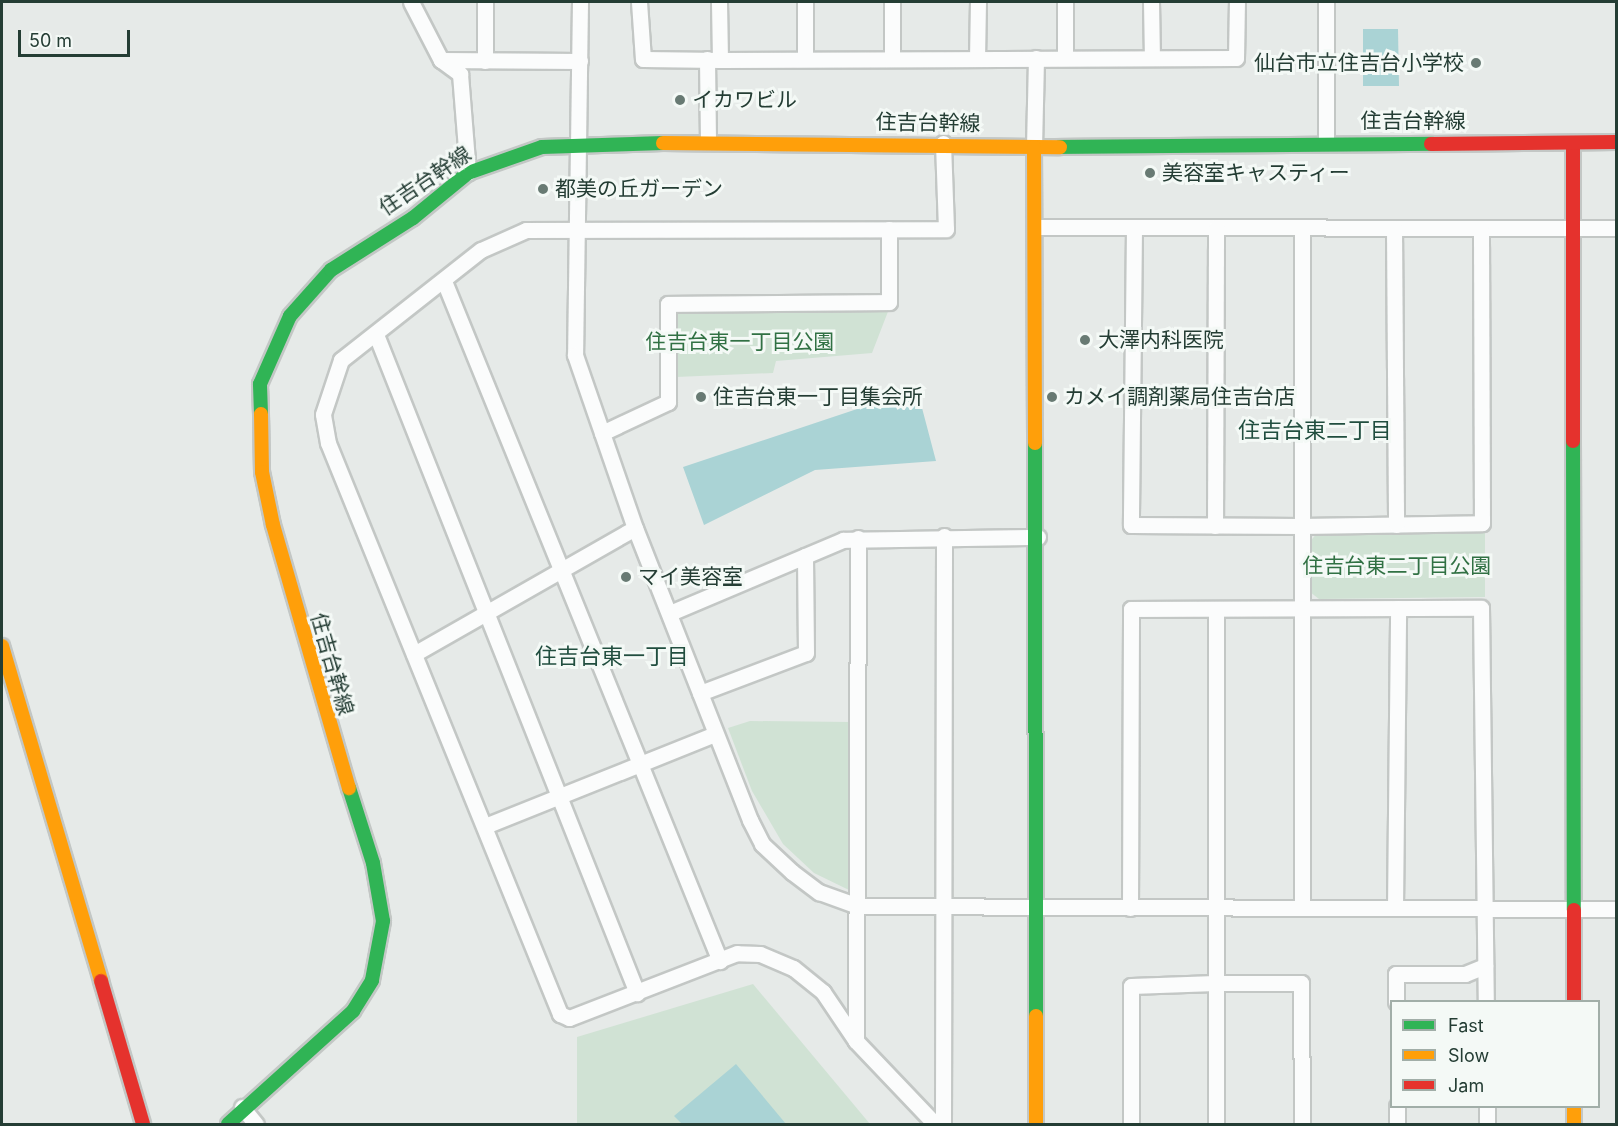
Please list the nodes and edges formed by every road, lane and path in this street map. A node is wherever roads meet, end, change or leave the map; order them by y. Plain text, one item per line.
1 (411, 2) edge
2 (485, 2) edge
3 (580, 2) edge
4 (639, 2) edge
5 (719, 2) edge
6 (805, 2) edge
7 (892, 2) edge
8 (978, 2) edge
9 (1065, 2) edge
10 (1151, 2) edge
11 (1237, 2) edge
12 (1326, 2) edge
13 (1036, 58) junction
14 (1065, 58) junction
15 (1152, 58) junction
16 (714, 59) junction
17 (805, 59) junction
18 (892, 59) junction
19 (977, 59) junction
20 (441, 60) junction
21 (485, 61) junction
22 (580, 61) junction
23 (708, 142) junction
24 (1326, 142) junction
25 (1617, 142) edge
26 (577, 143) junction
27 (943, 143) junction
28 (1573, 143) junction
29 (1034, 147) junction
30 (468, 173) junction
31 (578, 227) junction
32 (1037, 227) junction
33 (1216, 227) junction
34 (1302, 227) junction
35 (1134, 228) junction
36 (1394, 228) junction
37 (1617, 228) edge
38 (889, 229) junction
39 (1481, 229) junction
40 (1573, 229) junction
41 (444, 282) junction
42 (377, 337) junction
43 (602, 433) junction
44 (1396, 525) junction
45 (1215, 526) junction
46 (1301, 526) junction
47 (635, 528) junction
48 (944, 536) junction
49 (1038, 537) junction
50 (858, 538) junction
51 (805, 556) junction
52 (560, 570) junction
53 (1304, 608) junction
54 (1398, 608) junction
55 (1216, 611) junction
56 (670, 613) junction
57 (486, 615) junction
58 (2, 646) edge
59 (414, 654) junction
60 (700, 693) junction
61 (715, 734) junction
62 (640, 766) junction
63 (561, 799) junction
64 (485, 826) junction
65 (858, 906) junction
66 (1302, 907) junction
67 (944, 908) junction
68 (1130, 908) junction
69 (1215, 908) junction
70 (1395, 908) junction
71 (1484, 909) junction
72 (1574, 909) junction
73 (1617, 909) edge
74 (1036, 910) junction
75 (720, 961) junction
76 (1485, 966) junction
77 (1215, 983) junction
78 (637, 993) junction
79 (1396, 1000) edge
80 (1486, 1000) edge
81 (1574, 1000) edge
82 (856, 1041) junction
83 (242, 1107) junction
84 (1397, 1108) edge
85 (1487, 1108) edge
86 (1574, 1108) edge
87 (142, 1125) edge
88 (228, 1125) edge
89 (256, 1125) edge
90 (935, 1125) edge
91 (943, 1125) edge
92 (1036, 1125) edge
93 (1131, 1125) edge
94 (1216, 1125) edge
95 (1302, 1125) edge
96 (1397, 1125) edge
97 (1487, 1125) edge
98 (1574, 1125) edge

1 - 20 street
2 - 21 street
3 - 22 street
4 - 16 street
5 - 16 street
6 - 17 street
7 - 18 street
8 - 19 street
9 - 14 street
10 - 15 street
11 - 15 street
12 - 24 street
13 - 14 street
13 - 19 street
13 - 29 street
14 - 15 street
16 - 17 street
16 - 23 street
17 - 18 street
18 - 19 street
20 - 21 street
20 - 30 street
21 - 22 street
22 - 26 street
23 - 26 street, 住吉台幹線
23 - 27 street, 住吉台幹線
24 - 28 street, 住吉台幹線
24 - 29 street, 住吉台幹線
25 - 28 street, 住吉台幹線
26 - 30 street, 住吉台幹線
26 - 31 street
27 - 29 street, 住吉台幹線
27 - 38 street
28 - 40 street
29 - 32 street
30 - 83 street, 住吉台幹線
31 - 38 street
31 - 41 street
31 - 43 street
32 - 35 street
32 - 49 street
33 - 34 street
33 - 35 street
33 - 45 street
34 - 36 street
34 - 46 street
35 - 45 street
36 - 39 street
36 - 44 street
37 - 40 street
38 - 43 street
39 - 40 street
39 - 44 street
40 - 72 street
41 - 42 street
41 - 52 street
42 - 57 street
42 - 59 street
43 - 47 street
44 - 46 street
45 - 46 street
46 - 53 street
47 - 52 street
47 - 56 street
48 - 49 street
48 - 50 street
48 - 67 street
49 - 74 street
50 - 51 street
50 - 65 street
51 - 56 street
51 - 60 street
52 - 57 street
52 - 62 street
53 - 54 street
53 - 55 street
53 - 66 street
54 - 70 street
54 - 71 street
55 - 68 street
55 - 69 street
56 - 60 street
57 - 59 street
57 - 63 street
58 - 87 street
59 - 64 street
60 - 61 street
61 - 62 street
61 - 65 street
62 - 63 street
62 - 75 street
63 - 64 street
63 - 78 street
64 - 78 street
65 - 67 street
65 - 82 street
66 - 69 street
66 - 70 street
67 - 74 street
67 - 91 street
68 - 69 street
68 - 74 street
69 - 77 street
70 - 71 street
71 - 72 street
71 - 76 street
72 - 73 street
72 - 81 street
74 - 92 street
75 - 78 street
75 - 82 street
76 - 79 street
76 - 80 street
77 - 93 street
77 - 94 street
77 - 95 street
82 - 90 street
83 - 88 street, 住吉台幹線
83 - 89 street
84 - 96 street
85 - 97 street
86 - 98 street

